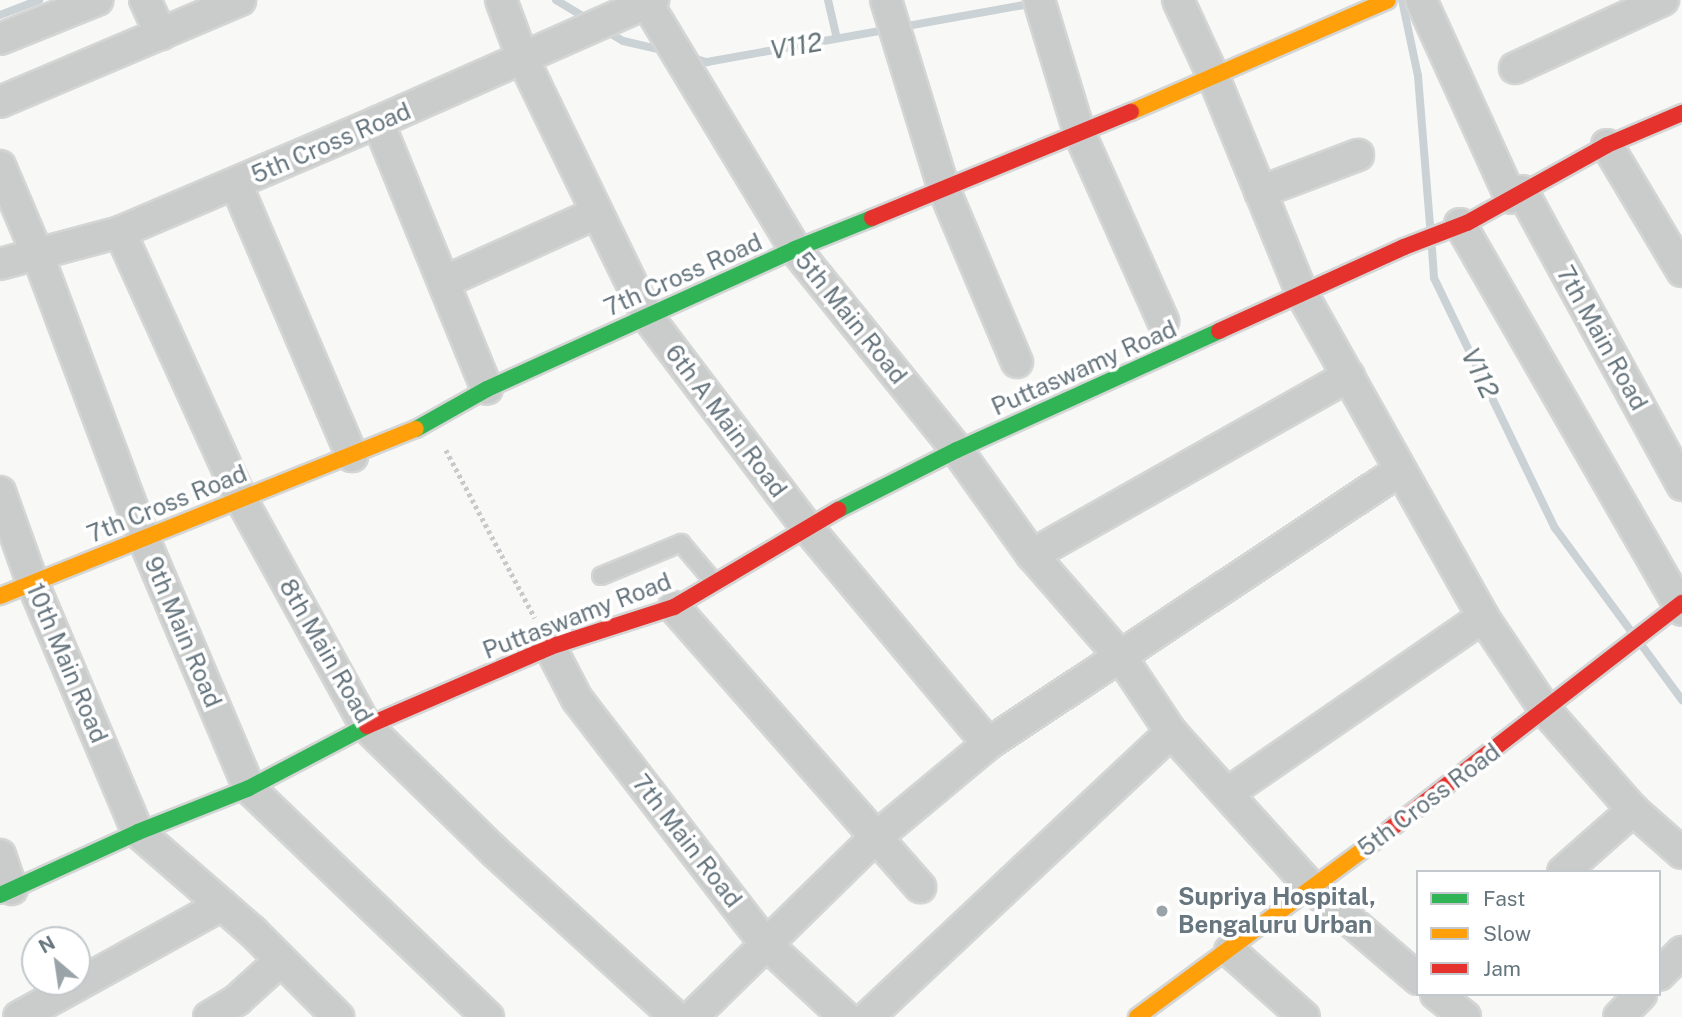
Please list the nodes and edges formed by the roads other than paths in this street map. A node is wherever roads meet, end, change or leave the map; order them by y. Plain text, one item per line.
1 (97, 0) edge
2 (145, 0) edge
3 (240, 0) edge
4 (501, 0) edge
5 (1178, 0) edge
6 (1388, 0) edge
7 (1421, 0) edge
8 (1663, 0) edge
9 (648, 1) edge
10 (1042, 7) edge
11 (890, 14) edge
12 (4, 28) edge
13 (161, 34) junction
14 (523, 59) junction
15 (1515, 68) dead end
16 (1214, 78) junction
17 (0, 102) edge
18 (1682, 113) edge
19 (378, 122) junction
20 (1079, 132) junction
21 (1607, 145) junction
22 (1358, 155) dead end
23 (0, 166) edge
24 (236, 184) junction
25 (943, 187) junction
26 (1260, 192) junction
27 (1517, 194) junction
28 (597, 213) junction
29 (1448, 230) junction
30 (120, 232) junction
31 (795, 249) junction
32 (37, 253) junction
33 (0, 264) edge
34 (1682, 271) edge
35 (444, 282) junction
36 (1302, 294) junction
37 (647, 316) junction
38 (1163, 321) dead end
39 (1017, 362) dead end
40 (1349, 376) junction
41 (487, 389) junction
42 (957, 450) junction
43 (352, 456) junction
44 (1400, 470) junction
45 (1682, 485) edge
46 (0, 492) edge
47 (241, 499) junction
48 (806, 526) junction
49 (143, 537) junction
50 (1032, 555) junction
51 (601, 576) dead end
52 (714, 582) junction
53 (33, 584) junction
54 (0, 596) edge
55 (1681, 606) edge
56 (674, 607) junction
57 (1483, 617) junction
58 (550, 647) junction
59 (1121, 657) junction
60 (1546, 711) junction
61 (366, 726) junction
62 (1171, 732) junction
63 (988, 744) junction
64 (249, 788) junction
65 (1228, 793) junction
66 (1633, 810) junction
67 (138, 832) junction
68 (874, 839) junction
69 (1682, 853) edge
70 (0, 855) edge
71 (1565, 870) edge
72 (920, 887) dead end
73 (1312, 888) junction
74 (6, 892) edge
75 (222, 905) junction
76 (766, 944) junction
77 (1230, 951) junction
78 (1682, 952) edge
79 (281, 960) junction
80 (1661, 973) edge
81 (1416, 977) edge
82 (1439, 996) edge
83 (1639, 996) edge
84 (243, 1009) edge
85 (19, 1017) edge
86 (209, 1017) edge
87 (338, 1017) edge
88 (488, 1017) edge
89 (676, 1017) edge
90 (692, 1017) edge
91 (845, 1017) edge
92 (868, 1017) edge
93 (1138, 1017) edge
94 (1304, 1017) edge
95 (1465, 1017) edge
96 (1619, 1017) edge

1 - 12 street
2 - 13 street
3 - 13 street
4 - 14 street, 6th A Main Road
5 - 16 street
6 - 16 street, 7th Cross Road
7 - 27 street, 7th Main Road
8 - 15 street
9 - 14 street, 5th Cross Road
9 - 31 street, 5th Main Road
10 - 20 street
11 - 25 street
13 - 17 street
14 - 19 street, 5th Cross Road
14 - 28 street, 6th A Main Road
16 - 20 street, 7th Cross Road
16 - 26 street
18 - 21 street
19 - 24 street, 5th Cross Road
19 - 35 street
20 - 25 street, 7th Cross Road
20 - 38 street
21 - 27 street
21 - 34 street
22 - 26 street
23 - 32 street, 9th Main Road
24 - 30 street, 5th Cross Road
24 - 43 street
25 - 31 street, 7th Cross Road
25 - 39 street
26 - 36 street
27 - 29 street
27 - 45 street, 7th Main Road
28 - 35 street
28 - 37 street, 6th A Main Road
29 - 36 street
29 - 55 street
30 - 32 street, 5th Cross Road
30 - 47 street, 8th Main Road
31 - 37 street, 7th Cross Road
31 - 42 street, 5th Main Road
32 - 33 street, 5th Cross Road
32 - 49 street, 9th Main Road
35 - 41 street
36 - 40 street
36 - 42 street, Puttaswamy Road
37 - 41 street, 7th Cross Road
37 - 48 street, 6th A Main Road
40 - 44 street
40 - 50 street
41 - 43 street, 7th Cross Road
42 - 48 street, Puttaswamy Road
42 - 50 street, 5th Main Road
43 - 47 street, 7th Cross Road
44 - 57 street
44 - 59 street
46 - 53 street, 10th Main Road
47 - 49 street, 7th Cross Road
47 - 61 street, 8th Main Road
48 - 52 street, Puttaswamy Road
48 - 63 street, 6th A Main Road
49 - 53 street, 7th Cross Road
49 - 64 street, 9th Main Road
50 - 59 street, 5th Main Road
51 - 52 lane
52 - 56 street, Puttaswamy Road
53 - 54 street, 7th Cross Road
53 - 67 street, 10th Main Road
55 - 60 street, 5th Cross Road
56 - 58 street, Puttaswamy Road
56 - 68 street
57 - 60 street
57 - 65 street
58 - 61 street, Puttaswamy Road
58 - 76 street, 7th Main Road
59 - 62 street, 5th Main Road
59 - 63 street
60 - 66 street
60 - 73 street, 5th Cross Road
61 - 64 street, Puttaswamy Road
61 - 89 street, 8th Main Road
62 - 65 street, 5th Main Road
62 - 92 street
63 - 68 street
64 - 67 street, Puttaswamy Road
64 - 88 street, 9th Main Road
65 - 73 street, 5th Main Road
66 - 69 street
66 - 71 street
67 - 74 street, Puttaswamy Road
67 - 75 street
68 - 72 street
68 - 76 street
70 - 74 street
73 - 77 street, 5th Cross Road
73 - 81 street, 5th Main Road
75 - 79 street
75 - 85 street
76 - 90 street
76 - 91 street, 7th Main Road
77 - 93 street, 5th Cross Road
77 - 94 street
78 - 80 street
79 - 84 street
79 - 87 street
82 - 95 street
83 - 96 street
84 - 86 street

